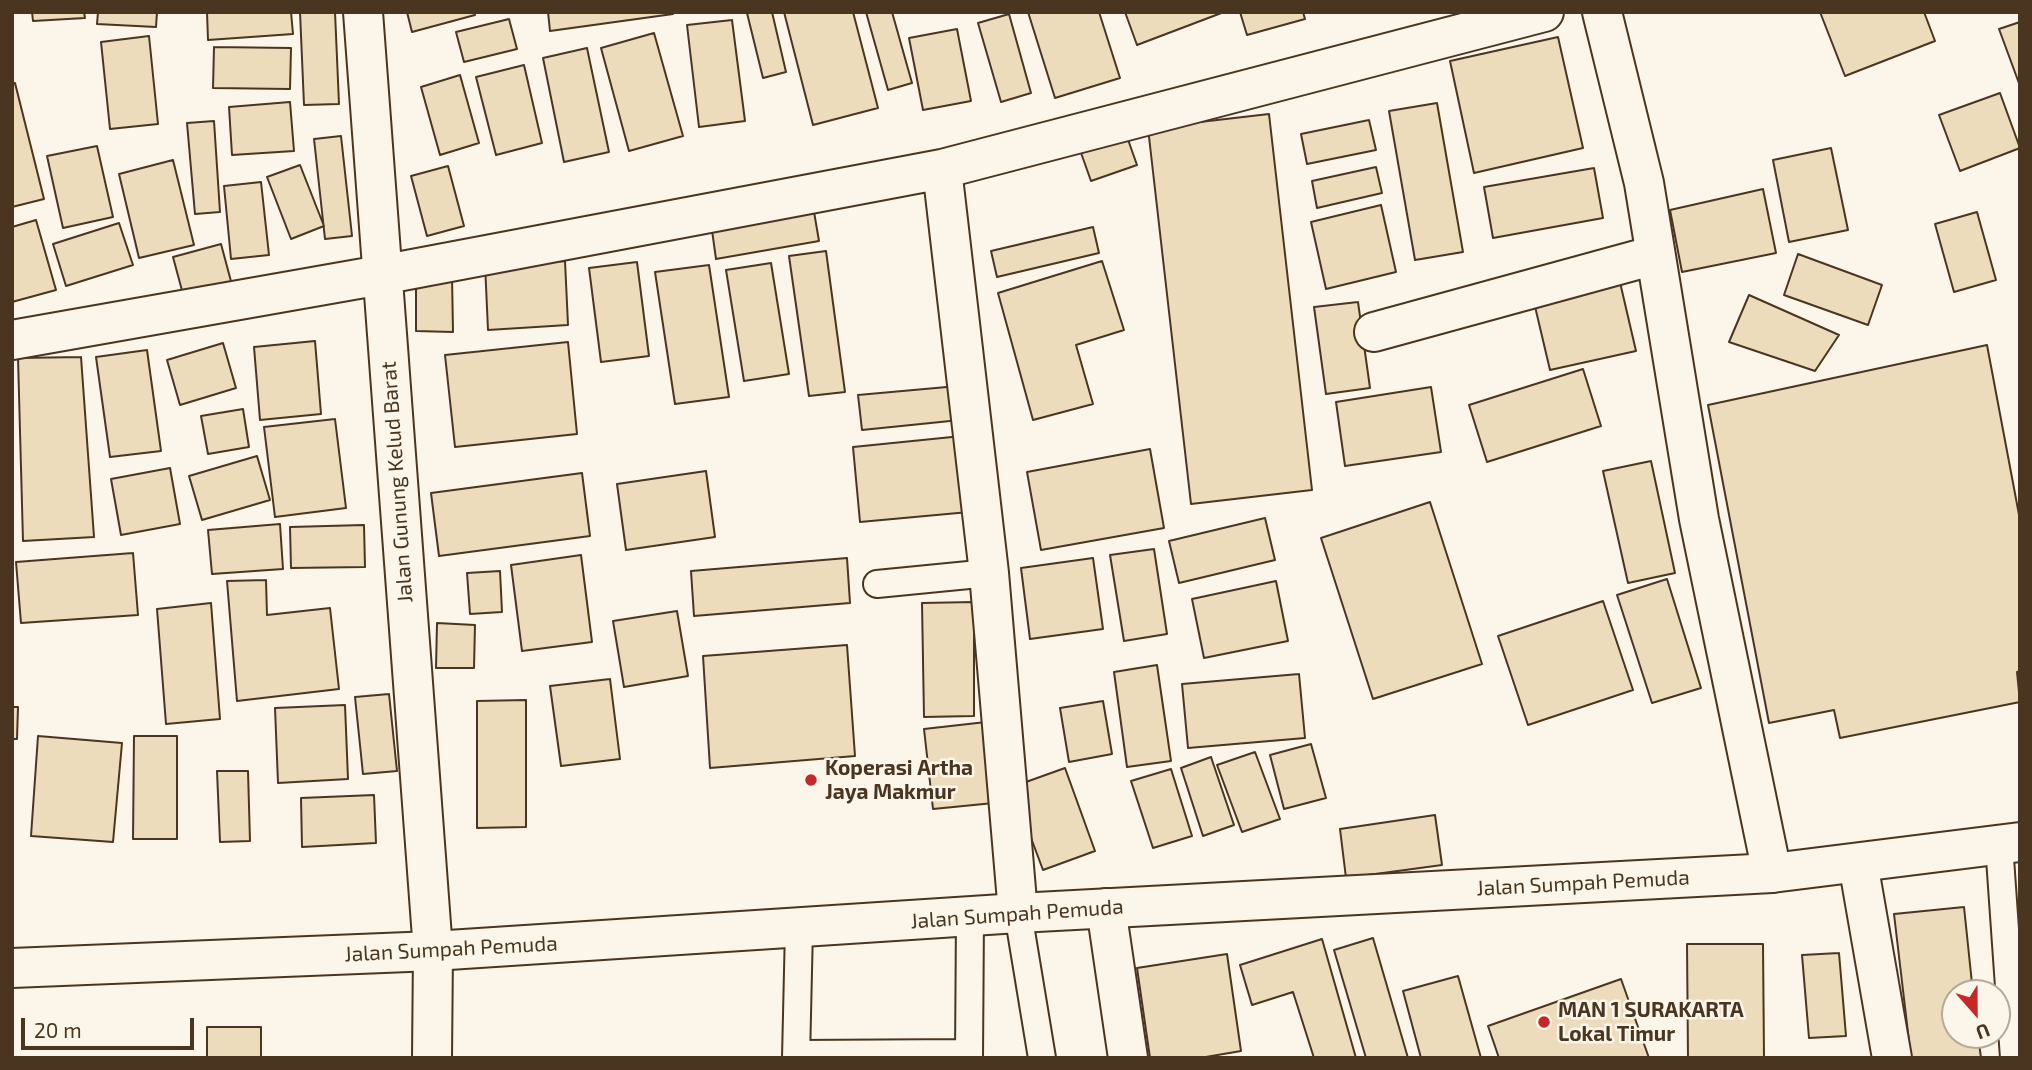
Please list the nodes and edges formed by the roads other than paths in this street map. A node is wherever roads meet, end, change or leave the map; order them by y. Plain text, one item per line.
1 (363, 12) edge
2 (1544, 12) edge
3 (1602, 12) edge
4 (942, 169) junction
5 (1655, 255) junction
6 (381, 275) junction
7 (1374, 332) dead end
8 (12, 340) edge
9 (989, 573) junction
10 (877, 584) dead end
11 (2009, 843) edge
12 (1858, 863) junction
13 (1772, 873) junction
14 (1106, 908) junction
15 (1018, 913) junction
16 (970, 916) junction
17 (799, 928) junction
18 (433, 951) junction
19 (12, 968) edge
20 (796, 1056) edge
21 (969, 1056) edge
22 (432, 1058) edge
23 (1042, 1058) edge
24 (1128, 1058) edge
25 (1892, 1058) edge
26 (2014, 1058) edge

1 - 6 main road, Jalan Gunung Kelud Barat
2 - 4 main road
3 - 5 main road
4 - 6 main road
4 - 9 main road
5 - 7 main road
5 - 13 main road
6 - 8 main road
6 - 18 main road, Jalan Gunung Kelud Barat
9 - 10 lane
9 - 15 main road
11 - 12 main road, Jalan Sumpah Pemuda
11 - 26 lane
12 - 13 main road, Jalan Sumpah Pemuda
12 - 25 main road
13 - 14 main road, Jalan Sumpah Pemuda
14 - 15 main road, Jalan Sumpah Pemuda
14 - 24 main road
15 - 16 main road, Jalan Sumpah Pemuda
15 - 23 lane
16 - 17 main road, Jalan Sumpah Pemuda
16 - 21 lane
17 - 18 main road, Jalan Sumpah Pemuda
17 - 20 lane
18 - 19 main road, Jalan Sumpah Pemuda
18 - 22 main road, Jalan Gunung Kelud Barat
20 - 21 lane

